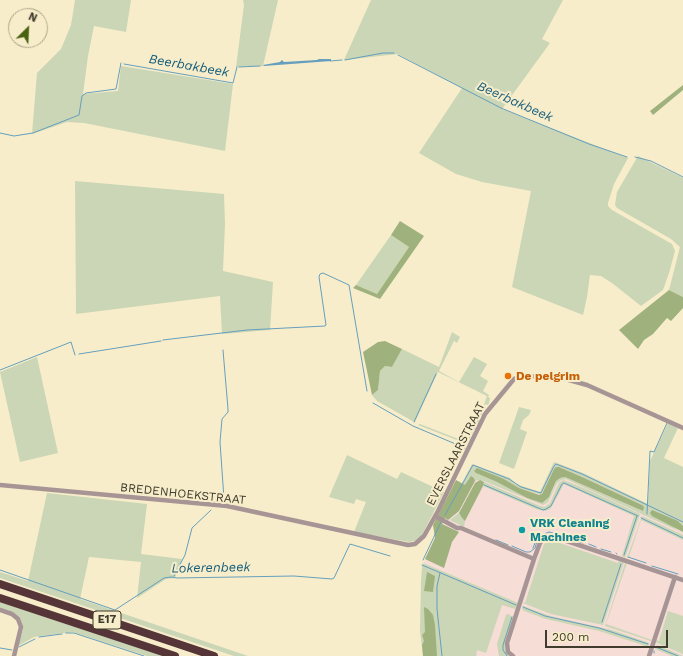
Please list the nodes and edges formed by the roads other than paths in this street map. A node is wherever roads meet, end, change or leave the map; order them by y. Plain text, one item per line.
1 (683, 428) edge
2 (0, 485) edge
3 (435, 516) junction
4 (408, 546) joint
5 (534, 559) junction
6 (675, 577) junction
7 (683, 580) edge
8 (0, 584) edge
9 (0, 598) edge
10 (0, 610) edge
11 (14, 656) edge
12 (175, 656) edge
13 (214, 656) edge
14 (513, 656) edge
15 (649, 656) edge

1 - 3 street, EVERSLAARSTRAAT
2 - 4 street, BREDENHOEKSTRAAT
3 - 4 street, EVERSLAARSTRAAT
3 - 5 street
5 - 6 street
5 - 14 street
6 - 7 street
6 - 15 street
8 - 13 highway, E17
9 - 12 highway, E17
10 - 11 street

